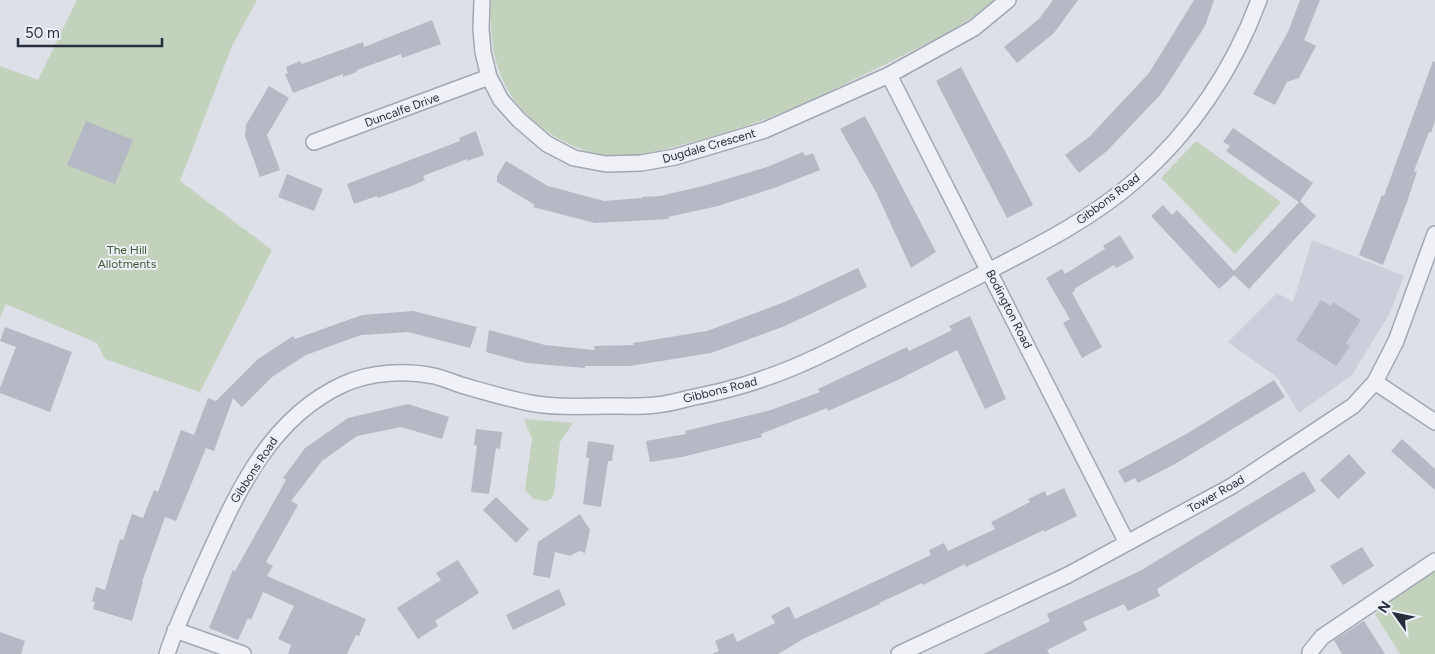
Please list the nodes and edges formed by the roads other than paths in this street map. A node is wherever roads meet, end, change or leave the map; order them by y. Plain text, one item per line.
1 (482, 0) edge
2 (1008, 0) edge
3 (1259, 0) edge
4 (889, 75) junction
5 (489, 77) junction
6 (314, 142) dead end
7 (1435, 234) edge
8 (989, 270) junction
9 (1375, 382) junction
10 (1435, 422) edge
11 (1127, 544) junction
12 (1435, 561) edge
13 (175, 630) junction
14 (167, 654) edge
15 (243, 654) edge
16 (899, 654) edge
17 (1311, 654) edge

1 - 5 street, Dugdale Crescent
2 - 4 street, Dugdale Crescent
3 - 8 street, Gibbons Road
4 - 5 street, Dugdale Crescent
4 - 8 street, Bodington Road
5 - 6 street, Duncalfe Drive
7 - 9 street, Tower Road
8 - 11 street, Bodington Road
8 - 13 street, Gibbons Road
9 - 10 street
9 - 11 street, Tower Road
11 - 16 street, Tower Road
12 - 17 street
13 - 14 street, Gibbons Road
13 - 15 street

